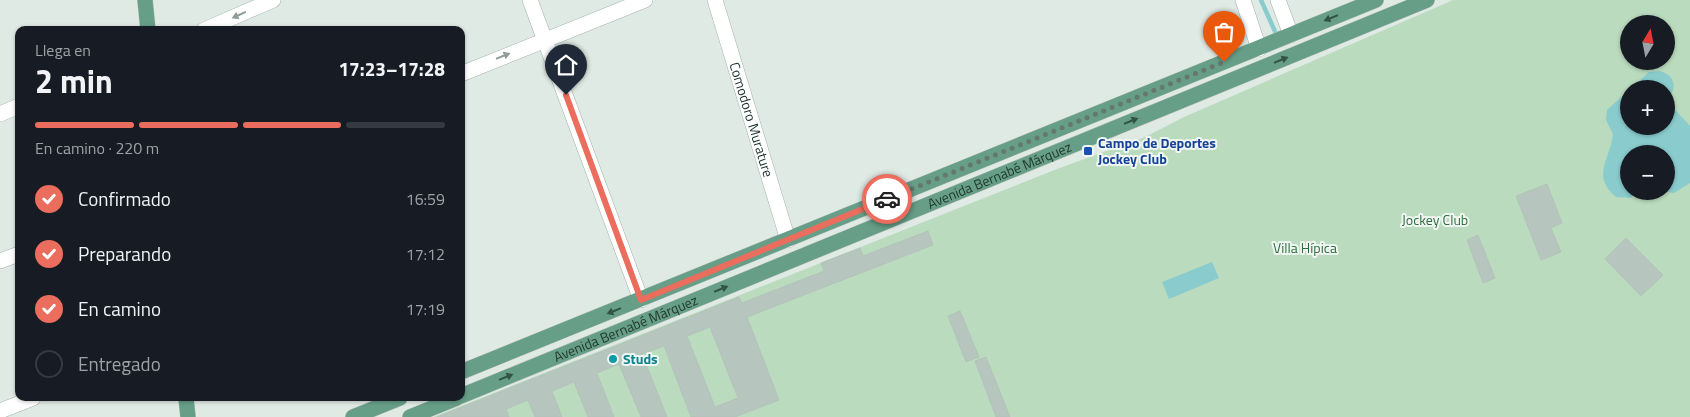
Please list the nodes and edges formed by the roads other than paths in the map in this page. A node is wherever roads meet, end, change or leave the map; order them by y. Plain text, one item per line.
1 (145, 0) edge
2 (273, 0) edge
3 (530, 0) edge
4 (645, 0) edge
5 (715, 0) edge
6 (1244, 0) edge
7 (1278, 0) edge
8 (1376, 0) edge
9 (1427, 0) edge
10 (148, 26) edge
11 (213, 26) edge
12 (1291, 35) junction
13 (545, 39) junction
14 (1258, 48) junction
15 (465, 72) edge
16 (15, 108) edge
17 (0, 114) edge
18 (788, 240) junction
19 (15, 255) edge
20 (0, 261) edge
21 (641, 300) junction
22 (465, 370) edge
23 (465, 394) edge
24 (26, 401) edge
25 (186, 401) edge
26 (393, 401) edge
27 (450, 401) edge
28 (0, 411) edge
29 (188, 417) edge
30 (353, 417) edge
31 (410, 417) edge

1 - 10 main road
2 -> 11 street
3 - 13 street
4 - 13 street
5 - 18 street, Comodoro Murature
6 - 14 street
7 - 12 street
8 -> 12 main road, Avenida Bernabé Márquez
23 -> 9 main road, Avenida Bernabé Márquez
12 - 14 main road, Avenida Bernabé Márquez
15 -> 13 street
13 - 21 street
14 - 18 main road, Avenida Bernabé Márquez
16 - 17 street
18 - 21 main road, Avenida Bernabé Márquez
19 - 20 street
21 -> 22 main road, Avenida Bernabé Márquez
24 - 28 street
25 - 29 main road
26 - 30 main road
27 - 31 main road

